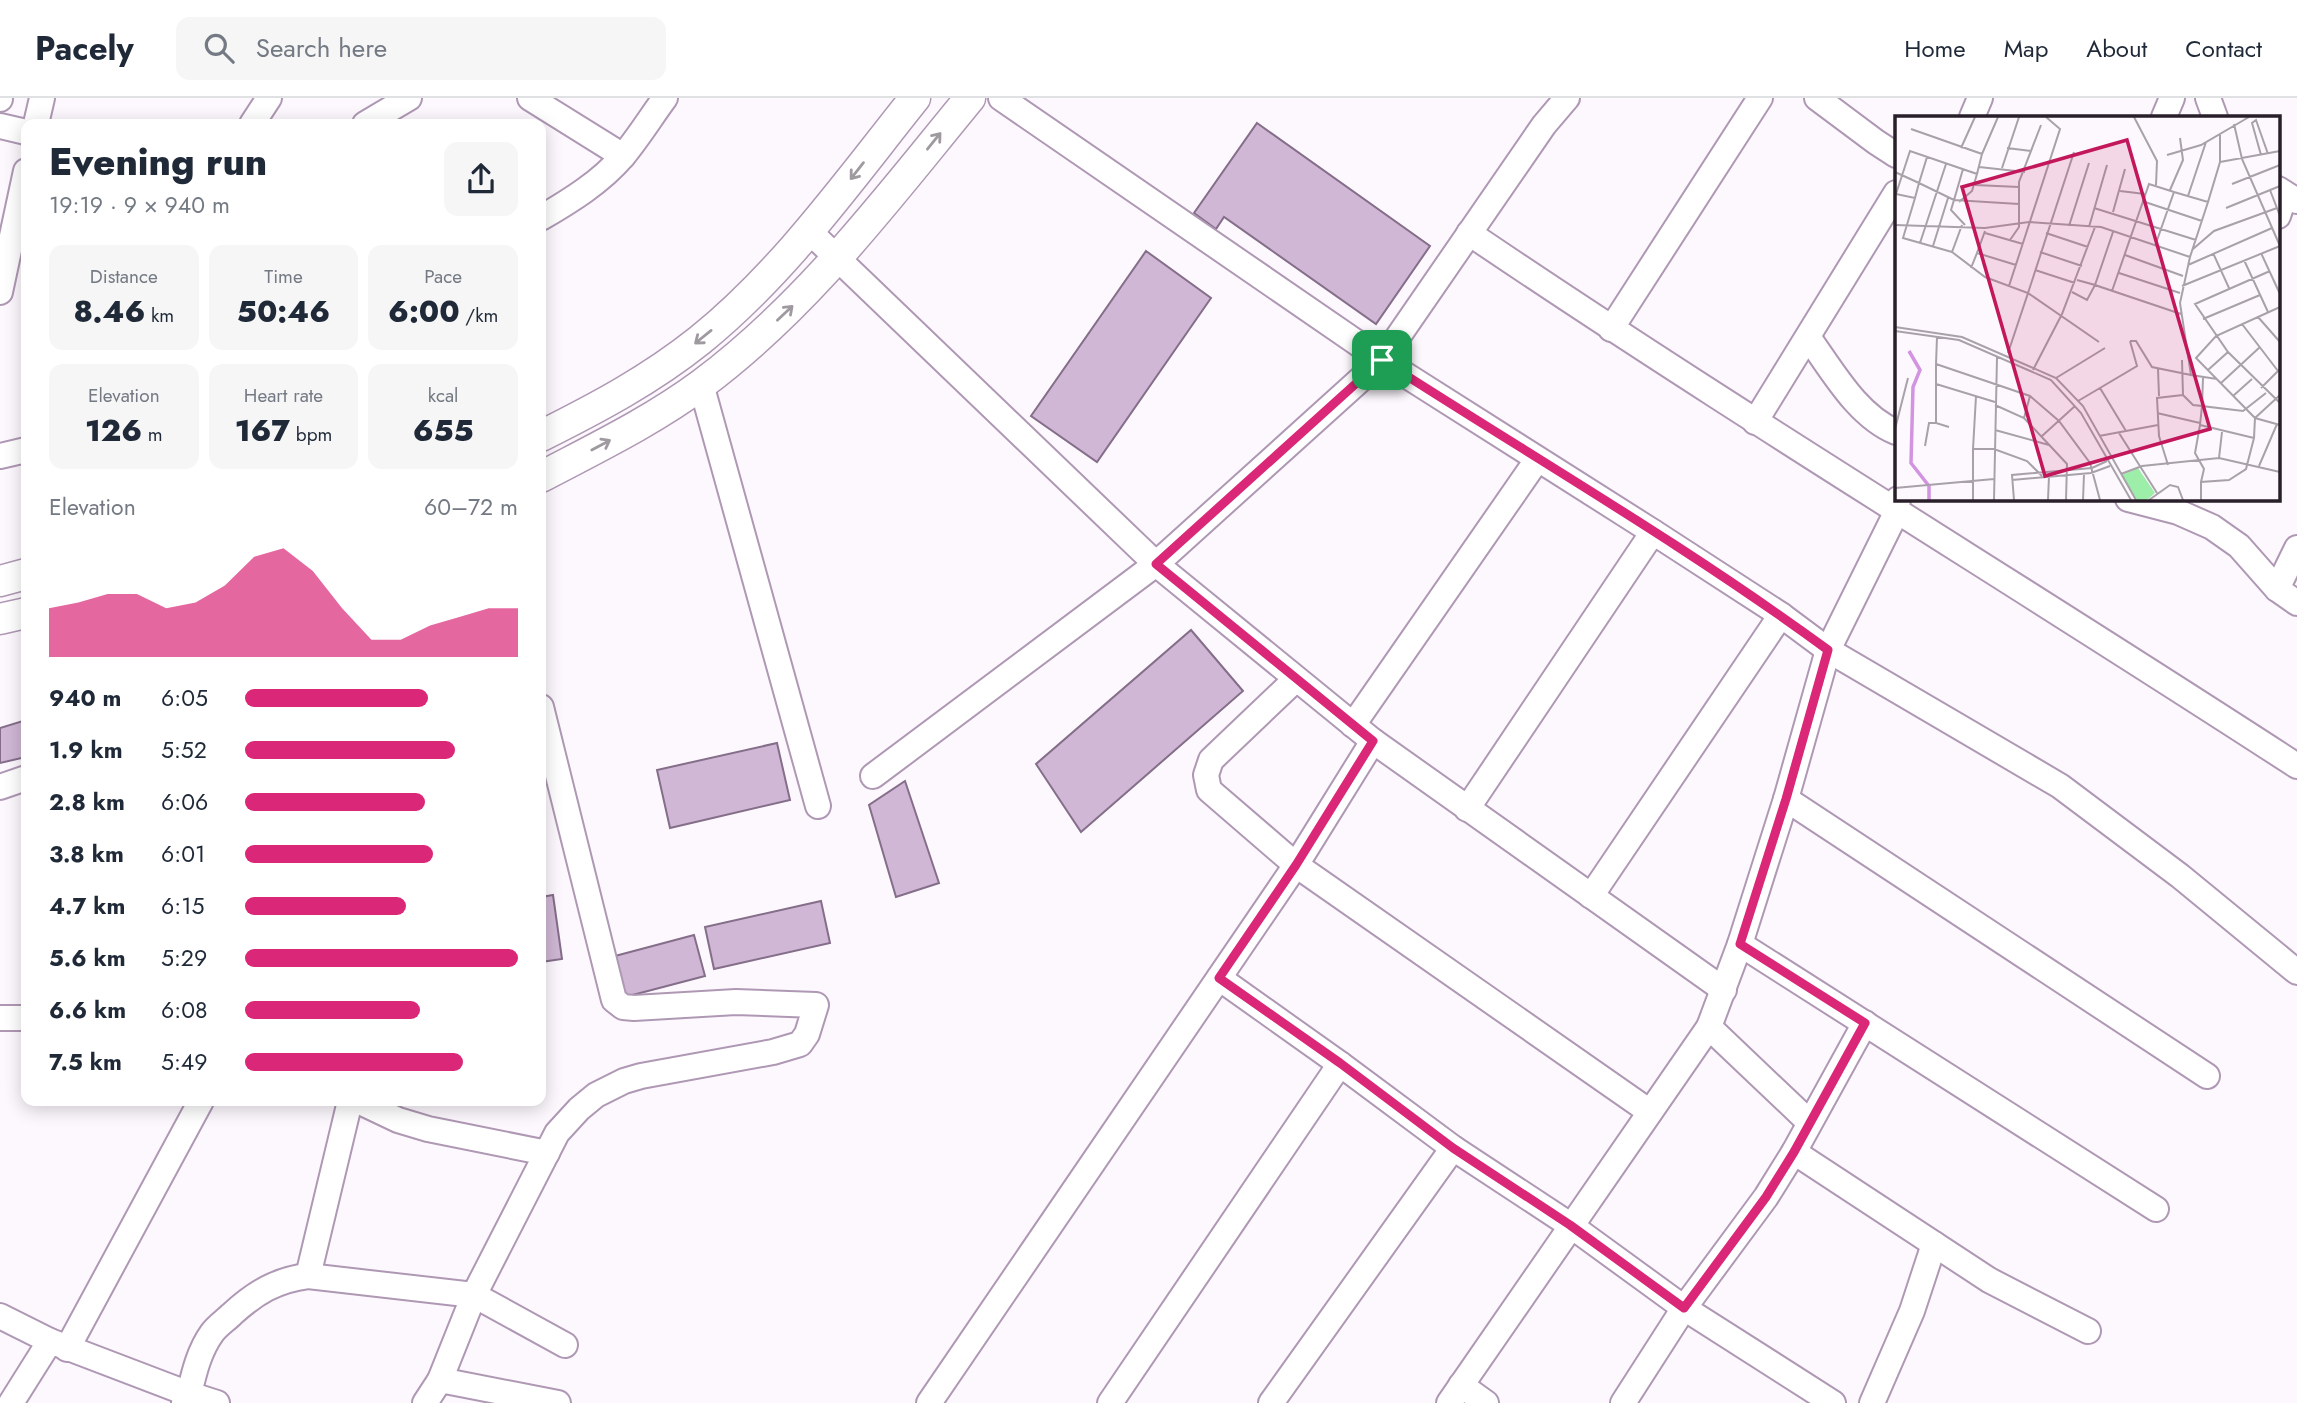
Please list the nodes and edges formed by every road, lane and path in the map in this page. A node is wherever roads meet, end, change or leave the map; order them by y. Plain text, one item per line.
1 (41, 98) edge
2 (269, 98) edge
3 (409, 98) edge
4 (530, 98) edge
5 (664, 98) edge
6 (915, 98) edge
7 (970, 98) edge
8 (1001, 98) edge
9 (1567, 98) edge
10 (1760, 98) edge
11 (1817, 98) edge
12 (1980, 98) edge
13 (2172, 98) edge
14 (2208, 98) edge
15 (1972, 116) edge
16 (2164, 116) edge
17 (2216, 116) edge
18 (37, 119) edge
19 (255, 119) edge
20 (373, 119) edge
21 (0, 126) edge
22 (21, 131) edge
23 (1895, 154) edge
24 (623, 156) junction
25 (1895, 195) edge
26 (21, 201) edge
27 (546, 215) edge
28 (809, 231) junction
29 (1469, 233) junction
30 (838, 260) junction
31 (7, 286) edge
32 (1611, 329) junction
33 (1808, 337) junction
34 (1382, 360) junction
35 (701, 384) junction
36 (1755, 422) junction
37 (1895, 432) edge
38 (546, 433) edge
39 (21, 451) edge
40 (0, 456) edge
41 (1537, 460) junction
42 (546, 474) edge
43 (2138, 500) edge
44 (2180, 505) edge
45 (1897, 506) edge
46 (1653, 532) junction
47 (2297, 548) edge
48 (1156, 564) junction
49 (21, 575) edge
50 (0, 581) edge
51 (2277, 589) junction
52 (2297, 603) edge
53 (21, 614) edge
54 (1780, 615) junction
55 (0, 619) edge
56 (1828, 650) junction
57 (1296, 678) junction
58 (1353, 726) junction
59 (546, 727) edge
60 (1373, 741) junction
61 (2297, 766) edge
62 (873, 776) dead end
63 (21, 780) edge
64 (0, 787) edge
65 (1786, 799) junction
66 (818, 806) dead end
67 (1467, 809) junction
68 (1296, 865) junction
69 (1591, 896) junction
70 (1740, 944) junction
71 (2297, 972) edge
72 (1219, 978) junction
73 (1724, 989) junction
74 (0, 1018) edge
75 (21, 1018) edge
76 (1865, 1023) junction
77 (1709, 1027) junction
78 (1340, 1063) junction
79 (2207, 1076) dead end
80 (198, 1106) edge
81 (349, 1106) edge
82 (369, 1106) edge
83 (1650, 1112) junction
84 (1809, 1122) junction
85 (1453, 1148) junction
86 (1794, 1152) junction
87 (547, 1153) junction
88 (2156, 1209) dead end
89 (1570, 1225) junction
90 (1934, 1244) junction
91 (308, 1276) junction
92 (474, 1295) junction
93 (1684, 1308) junction
94 (0, 1316) edge
95 (2088, 1331) dead end
96 (58, 1345) junction
97 (565, 1345) dead end
98 (440, 1380) junction
99 (1455, 1394) edge
100 (187, 1398) edge
101 (1817, 1398) edge
102 (529, 1400) edge
103 (11, 1403) edge
104 (217, 1403) edge
105 (425, 1403) edge
106 (558, 1403) edge
107 (929, 1403) edge
108 (1110, 1403) edge
109 (1271, 1403) edge
110 (1486, 1403) edge
111 (1623, 1403) edge
112 (1872, 1403) edge

1 - 18 street
2 - 19 street
3 - 20 street
4 - 24 street
5 - 24 street
6 -> 28 main road
30 -> 7 main road
8 - 34 street
9 - 29 street
10 - 32 street
11 - 23 street
12 - 15 street
13 - 16 street
14 - 17 street
21 - 22 street
24 - 27 street
25 - 33 street
26 - 31 street
28 - 30 street
28 -> 38 main road
29 - 32 street
29 - 34 street
35 -> 30 main road
30 - 48 street
32 - 36 street
33 - 36 street
33 - 37 street
34 - 41 street
34 - 48 street
42 -> 35 main road
35 - 66 street
36 - 45 street
39 - 40 street
41 - 46 street
41 - 58 street
43 - 44 street
44 - 51 street
45 - 56 street
45 - 61 street
46 - 54 street
46 - 67 street
47 - 51 street
48 - 57 street
48 - 62 street
49 - 50 main road
51 - 52 street
53 - 55 main road
54 - 56 street
54 - 69 street
56 - 65 street
56 - 71 street
57 - 58 street
57 - 68 street
58 - 60 street
59 - 87 street
60 - 67 street
60 - 68 street
63 - 64 street
65 - 70 street
65 - 79 street
67 - 69 street
68 - 72 street
68 - 83 street
69 - 73 street
70 - 73 street
70 - 76 street
72 - 78 street
72 - 107 street
73 - 77 street
74 - 75 street
76 - 84 street
76 - 88 street
77 - 83 street
77 - 84 street
78 - 85 street
78 - 108 street
80 - 96 street
81 - 91 street
82 - 87 street
83 - 89 street
84 - 86 street
85 - 89 street
85 - 109 street
86 - 90 street
86 - 93 street
87 - 92 street
89 - 93 street
89 - 99 street
90 - 95 street
90 - 112 street
91 - 92 street
91 - 100 street
92 - 97 street
92 - 98 street
93 - 101 street
93 - 111 street
94 - 96 street
96 - 100 street
96 - 103 street
98 - 102 street
98 - 105 street
99 - 110 street
100 - 104 street
102 - 106 street

